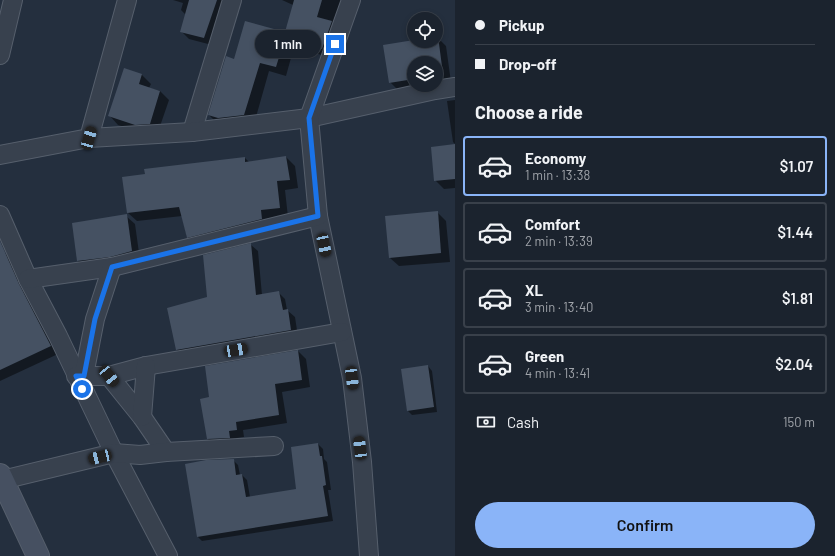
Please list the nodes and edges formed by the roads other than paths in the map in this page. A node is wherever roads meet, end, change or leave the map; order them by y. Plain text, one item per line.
1 (13, 0) edge
2 (127, 0) edge
3 (232, 0) edge
4 (351, 0) edge
5 (0, 55) edge
6 (455, 87) edge
7 (309, 118) junction
8 (192, 132) junction
9 (89, 138) junction
10 (0, 155) edge
11 (0, 215) edge
12 (318, 216) junction
13 (112, 267) junction
14 (28, 279) junction
15 (342, 332) junction
16 (146, 366) junction
17 (80, 376) junction
18 (109, 376) junction
19 (142, 417) junction
20 (274, 446) dead end
21 (166, 452) junction
22 (114, 453) junction
23 (1, 478) edge
24 (38, 556) edge
25 (168, 556) edge
26 (369, 556) edge

1 - 5 street
2 - 9 street
3 - 8 street
4 - 7 street
6 - 7 street
7 - 8 street
7 - 12 street
8 - 9 street
9 - 10 street
11 - 14 street
12 - 13 street
12 - 15 street
13 - 14 street
13 - 17 street
14 - 17 street
15 - 16 street
15 - 26 street
16 - 18 street
16 - 19 street
17 - 18 street
17 - 22 street
18 - 19 street
19 - 21 street
20 - 21 street
21 - 22 street
22 - 23 street
22 - 25 street
23 - 24 street

